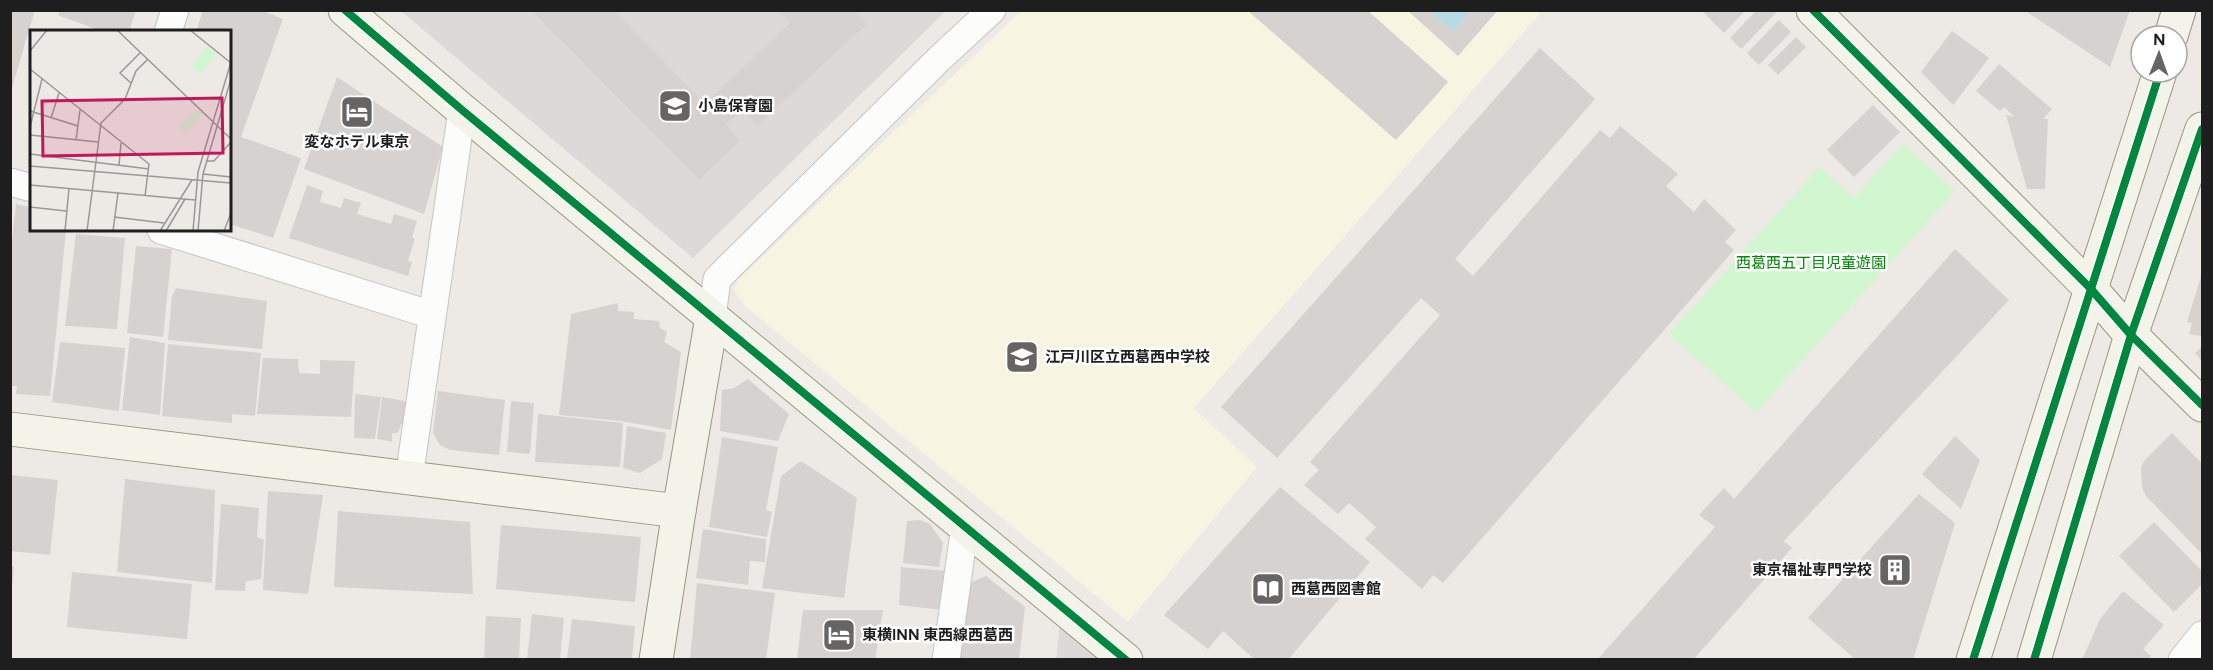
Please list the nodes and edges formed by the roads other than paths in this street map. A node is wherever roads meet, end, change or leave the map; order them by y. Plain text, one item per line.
1 (175, 10) edge
2 (345, 10) edge
3 (992, 10) edge
4 (1813, 10) edge
5 (2196, 10) edge
6 (2202, 19) edge
7 (169, 30) edge
8 (2156, 84) edge
9 (462, 110) junction
10 (2202, 129) edge
11 (10, 182) edge
12 (30, 187) edge
13 (164, 231) edge
14 (2090, 288) junction
15 (432, 315) junction
16 (712, 317) junction
17 (2131, 335) junction
18 (2202, 405) edge
19 (10, 429) edge
20 (409, 478) junction
21 (679, 511) junction
22 (965, 526) junction
23 (2202, 635) edge
24 (656, 660) edge
25 (946, 660) edge
26 (1126, 660) edge
27 (1973, 660) edge
28 (2034, 660) edge
29 (2182, 660) edge

1 - 7 street
2 - 9 street
3 - 16 street
4 - 14 street
5 - 6 street
8 - 14 street
9 - 15 street
9 - 16 street
10 - 17 street
11 - 12 street
13 - 15 street
14 - 17 street
14 - 27 street
15 - 20 street
16 - 21 street
16 - 22 street
17 - 18 street
17 - 28 street
19 - 20 street
20 - 21 street
21 - 24 street
22 - 25 street
22 - 26 street
23 - 29 street

